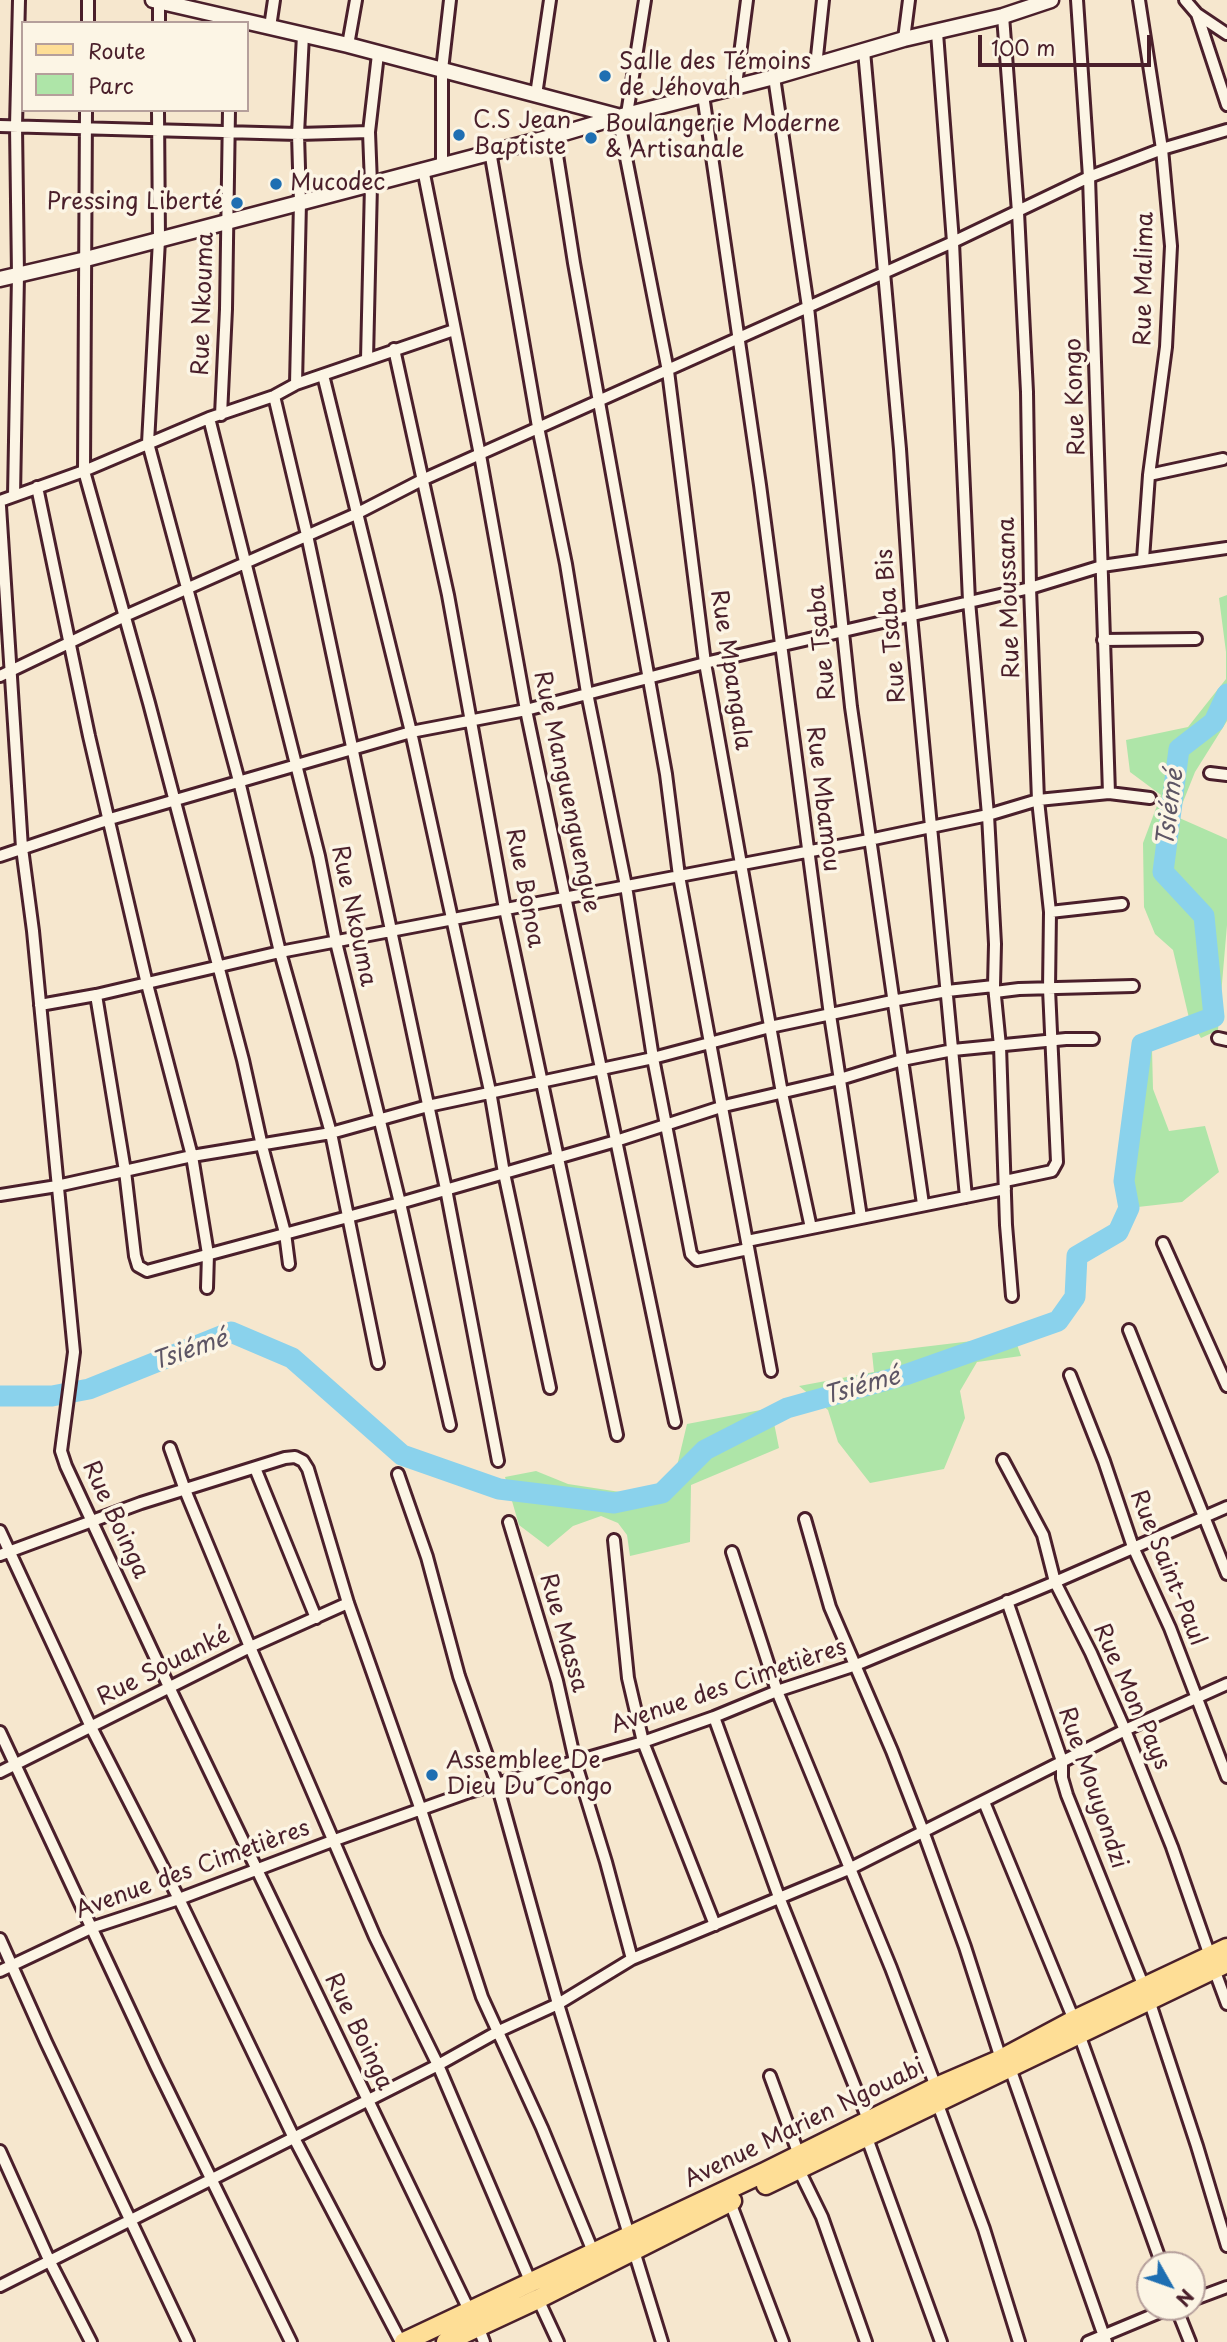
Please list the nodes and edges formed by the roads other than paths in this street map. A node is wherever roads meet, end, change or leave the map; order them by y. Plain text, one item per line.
1 (19, 0) edge
2 (88, 0) edge
3 (274, 0) edge
4 (356, 0) edge
5 (450, 0) edge
6 (550, 0) edge
7 (645, 0) edge
8 (747, 0) edge
9 (824, 0) edge
10 (909, 0) edge
11 (1051, 0) edge
12 (1077, 0) edge
13 (1139, 0) edge
14 (1185, 0) edge
15 (156, 1) edge
16 (206, 6) edge
17 (1197, 14) junction
18 (1003, 16) junction
19 (88, 21) edge
20 (159, 21) edge
21 (234, 21) edge
22 (248, 23) edge
23 (270, 27) junction
24 (937, 33) junction
25 (1227, 34) edge
26 (303, 35) junction
27 (904, 39) junction
28 (348, 45) junction
29 (864, 51) junction
30 (378, 54) junction
31 (816, 66) junction
32 (442, 70) junction
33 (774, 77) junction
34 (736, 85) junction
35 (536, 94) junction
36 (703, 95) junction
37 (1227, 105) edge
38 (86, 112) edge
39 (158, 112) edge
40 (229, 112) edge
41 (623, 115) junction
42 (0, 126) edge
43 (16, 126) junction
44 (85, 128) junction
45 (158, 130) junction
46 (1227, 130) edge
47 (228, 132) junction
48 (369, 132) junction
49 (298, 134) junction
50 (554, 136) junction
51 (1162, 149) junction
52 (490, 151) junction
53 (442, 165) junction
54 (423, 169) junction
55 (1089, 177) junction
56 (371, 184) junction
57 (300, 202) junction
58 (1018, 212) junction
59 (228, 221) junction
60 (159, 240) junction
61 (953, 242) junction
62 (86, 259) junction
63 (883, 272) junction
64 (18, 275) junction
65 (0, 279) edge
66 (808, 307) junction
67 (454, 330) junction
68 (740, 337) junction
69 (394, 349) junction
70 (367, 359) junction
71 (668, 371) junction
72 (323, 375) junction
73 (296, 384) junction
74 (274, 396) junction
75 (600, 400) junction
76 (221, 415) junction
77 (209, 418) junction
78 (538, 427) junction
79 (148, 443) junction
80 (480, 455) junction
81 (1223, 459) dead end
82 (84, 471) junction
83 (1149, 475) junction
84 (422, 480) junction
85 (37, 487) junction
86 (14, 496) junction
87 (0, 503) edge
88 (356, 514) junction
89 (307, 535) junction
90 (1227, 548) edge
91 (1143, 559) junction
92 (245, 561) junction
93 (1102, 566) junction
94 (1030, 588) junction
95 (187, 589) junction
96 (969, 601) junction
97 (125, 615) junction
98 (911, 615) junction
99 (844, 632) junction
100 (1196, 639) dead end
101 (1104, 640) junction
102 (70, 642) junction
103 (782, 646) junction
104 (705, 663) junction
105 (5, 674) edge
106 (650, 678) junction
107 (587, 692) junction
108 (526, 710) junction
109 (471, 721) junction
110 (411, 732) junction
111 (353, 747) junction
112 (297, 766) junction
113 (1210, 773) dead end
114 (1227, 775) edge
115 (239, 782) junction
116 (1109, 793) junction
117 (1150, 798) dead end
118 (1038, 800) junction
119 (174, 801) junction
120 (988, 815) junction
121 (110, 819) junction
122 (932, 826) junction
123 (869, 840) junction
124 (23, 848) junction
125 (807, 850) junction
126 (0, 856) edge
127 (740, 865) junction
128 (679, 876) junction
129 (626, 886) junction
130 (566, 898) junction
131 (1122, 904) dead end
132 (505, 909) junction
133 (1050, 912) junction
134 (451, 921) junction
135 (391, 932) junction
136 (336, 942) junction
137 (281, 952) junction
138 (218, 966) junction
139 (148, 984) junction
140 (1133, 986) dead end
141 (995, 989) junction
142 (1049, 989) junction
143 (947, 991) junction
144 (96, 995) junction
145 (892, 1001) junction
146 (40, 1005) junction
147 (830, 1015) junction
148 (770, 1027) junction
149 (1093, 1039) dead end
150 (1051, 1041) junction
151 (709, 1043) junction
152 (1000, 1046) junction
153 (953, 1050) junction
154 (653, 1058) junction
155 (902, 1060) junction
156 (602, 1069) junction
157 (840, 1079) junction
158 (541, 1082) junction
159 (490, 1091) junction
160 (782, 1093) junction
161 (428, 1106) junction
162 (724, 1106) junction
163 (378, 1121) junction
164 (666, 1123) junction
165 (331, 1133) junction
166 (616, 1141) junction
167 (262, 1146) junction
168 (192, 1156) junction
169 (556, 1158) junction
170 (125, 1171) junction
171 (503, 1173) junction
172 (57, 1185) junction
173 (1005, 1185) junction
174 (446, 1189) junction
175 (0, 1195) edge
176 (965, 1197) junction
177 (400, 1203) junction
178 (923, 1204) junction
179 (349, 1216) junction
180 (861, 1217) junction
181 (811, 1228) junction
182 (285, 1233) junction
183 (1163, 1243) dead end
184 (747, 1245) junction
185 (208, 1254) junction
186 (289, 1264) dead end
187 (208, 1288) dead end
188 (1012, 1296) dead end
189 (1129, 1330) dead end
190 (378, 1363) dead end
191 (771, 1371) dead end
192 (1070, 1375) dead end
193 (1227, 1386) edge
194 (550, 1388) dead end
195 (675, 1422) dead end
196 (450, 1425) dead end
197 (617, 1435) dead end
198 (170, 1448) dead end
199 (1003, 1460) dead end
200 (498, 1461) dead end
201 (255, 1468) junction
202 (398, 1474) dead end
203 (185, 1490) junction
204 (1227, 1507) edge
205 (1204, 1517) junction
206 (805, 1519) dead end
207 (92, 1520) junction
208 (509, 1522) dead end
209 (0, 1531) edge
210 (614, 1540) dead end
211 (1133, 1547) junction
212 (732, 1552) dead end
213 (5, 1553) edge
214 (1227, 1574) edge
215 (1055, 1582) junction
216 (1007, 1601) junction
217 (348, 1603) junction
218 (316, 1618) junction
219 (250, 1647) junction
220 (856, 1665) junction
221 (1227, 1684) edge
222 (170, 1689) junction
223 (776, 1691) junction
224 (1195, 1697) junction
225 (714, 1717) junction
226 (91, 1727) junction
227 (1125, 1730) junction
228 (0, 1732) edge
229 (643, 1742) junction
230 (575, 1761) junction
231 (1062, 1761) junction
232 (16, 1765) junction
233 (0, 1772) edge
234 (1227, 1777) edge
235 (497, 1784) junction
236 (984, 1802) junction
237 (421, 1810) junction
238 (923, 1831) junction
239 (335, 1840) junction
240 (258, 1869) junction
241 (849, 1869) junction
242 (779, 1897) junction
243 (179, 1899) junction
244 (715, 1925) junction
245 (91, 1928) junction
246 (0, 1940) edge
247 (1227, 1948) edge
248 (632, 1959) junction
249 (1217, 1963) edge
250 (13, 1966) junction
251 (0, 1971) edge
252 (1146, 1993) junction
253 (558, 2004) junction
254 (1227, 2004) edge
255 (1076, 2027) junction
256 (499, 2031) junction
257 (1005, 2063) junction
258 (438, 2065) junction
259 (769, 2076) dead end
260 (937, 2094) junction
261 (368, 2101) junction
262 (868, 2130) junction
263 (294, 2138) junction
264 (0, 2151) edge
265 (799, 2162) junction
266 (211, 2178) junction
267 (730, 2202) junction
268 (130, 2221) junction
269 (632, 2243) junction
270 (1227, 2246) edge
271 (1157, 2251) edge
272 (594, 2254) junction
273 (50, 2262) junction
274 (0, 2286) edge
275 (1227, 2287) edge
276 (535, 2291) junction
277 (1206, 2295) edge
278 (1144, 2321) edge
279 (1181, 2321) edge
280 (477, 2327) edge
281 (1105, 2339) edge
282 (91, 2342) edge
283 (188, 2342) edge
284 (291, 2342) edge
285 (403, 2342) edge
286 (446, 2342) edge
287 (558, 2342) edge
288 (662, 2342) edge
289 (783, 2342) edge
290 (866, 2342) edge
291 (941, 2342) edge
292 (1019, 2342) edge
293 (1088, 2342) edge
294 (1191, 2342) edge

1 - 43 street
2 - 19 street
3 - 23 street
4 - 28 street
5 - 32 street
6 - 35 street
7 - 41 street, Rue Mpangala
8 - 34 street
9 - 31 street
10 - 27 street
11 - 18 street
12 - 55 street, Rue Kongo
13 - 51 street, Rue Malima
14 - 17 street
15 - 16 street
15 - 20 street
16 - 21 street
17 - 25 street
17 - 37 street
18 - 24 street
18 - 58 street, Rue Moussana
22 - 23 street
23 - 26 street
24 - 27 street
24 - 61 street
26 - 28 street
26 - 49 street
27 - 29 street
28 - 30 street
29 - 31 street
29 - 63 street, Rue Tsaba Bis
30 - 32 street
30 - 48 street
31 - 33 street
32 - 35 street
32 - 53 street
33 - 34 street
33 - 66 street, Rue Tsaba
34 - 36 street
35 - 41 street
36 - 41 street
36 - 68 street, Rue Mbamou
38 - 44 street
39 - 45 street
40 - 47 street, Rue Nkouma
41 - 50 street
41 - 71 street, Rue Mpangala
42 - 43 street
43 - 44 street
43 - 64 street
44 - 45 street
44 - 62 street
45 - 47 street
45 - 60 street
46 - 51 street
47 - 49 street
47 - 59 street, Rue Nkouma
48 - 49 street
48 - 56 street
49 - 57 street
50 - 52 street
50 - 75 street
51 - 55 street
51 - 83 street, Rue Malima
52 - 53 street
52 - 78 street
53 - 54 street
54 - 56 street
54 - 67 street, Rue Manguenguengue
55 - 58 street
55 - 93 street, Rue Kongo
56 - 57 street
56 - 70 street
57 - 59 street
57 - 73 street
58 - 61 street
58 - 94 street, Rue Moussana
59 - 60 street
59 - 76 street, Rue Nkouma
60 - 62 street
60 - 79 street
61 - 63 street
61 - 96 street
62 - 64 street
62 - 82 street
63 - 66 street
63 - 98 street, Rue Tsaba Bis
64 - 65 street
64 - 86 street
66 - 68 street
66 - 99 street, Rue Tsaba
67 - 69 street
67 - 80 street, Rue Manguenguengue
68 - 71 street
68 - 103 street, Rue Mbamou
69 - 70 street
69 - 84 street, Rue Bonoa
70 - 72 street
71 - 75 street
71 - 104 street, Rue Mpangala
72 - 73 street
72 - 88 street
73 - 74 street
74 - 76 street
74 - 89 street
75 - 78 street
75 - 106 street
76 - 77 street
77 - 79 street
77 - 92 street, Rue Nkouma
78 - 80 street
78 - 107 street
79 - 82 street
79 - 95 street
80 - 84 street
80 - 108 street, Rue Manguenguengue
81 - 83 street
82 - 85 street
82 - 97 street
83 - 91 street, Rue Malima
84 - 88 street
84 - 109 street, Rue Bonoa
85 - 86 street
85 - 102 street
86 - 87 street
87 - 105 street, Rue Boinga
88 - 89 street
88 - 110 street
89 - 92 street
89 - 111 street
90 - 91 street
91 - 93 street
92 - 95 street
92 - 112 street, Rue Nkouma
93 - 94 street
93 - 101 street, Rue Kongo
94 - 96 street
94 - 118 street, Rue Moussana
95 - 97 street
95 - 115 street
96 - 98 street
96 - 120 street
97 - 102 street
97 - 119 street
98 - 99 street
98 - 122 street, Rue Tsaba Bis
99 - 103 street
99 - 123 street, Rue Tsaba
100 - 101 street
101 - 116 street, Rue Kongo
102 - 105 street
102 - 121 street
103 - 104 street
103 - 125 street, Rue Mbamou
104 - 106 street
104 - 127 street, Rue Mpangala
105 - 124 street, Rue Boinga
106 - 107 street
106 - 128 street
107 - 108 street
107 - 129 street
108 - 109 street
108 - 130 street, Rue Manguenguengue
109 - 110 street
109 - 132 street, Rue Bonoa
110 - 111 street
110 - 134 street
111 - 112 street
111 - 135 street
112 - 115 street
112 - 136 street, Rue Nkouma
113 - 114 street
115 - 119 street
115 - 137 street
116 - 117 street
116 - 118 street
118 - 120 street
118 - 133 street, Rue Moussana
119 - 121 street
119 - 138 street
120 - 122 street
120 - 141 street
121 - 124 street
121 - 139 street
122 - 123 street
122 - 143 street, Rue Tsaba Bis
123 - 125 street
123 - 145 street, Rue Tsaba
124 - 126 street
124 - 146 street, Rue Boinga
125 - 127 street
125 - 147 street, Rue Mbamou
127 - 128 street
127 - 148 street, Rue Mpangala
128 - 129 street
128 - 151 street
129 - 130 street
129 - 154 street
130 - 132 street
130 - 156 street, Rue Manguenguengue
131 - 133 street
132 - 134 street
132 - 158 street, Rue Bonoa
133 - 142 street, Rue Moussana
134 - 135 street
134 - 159 street
135 - 136 street
135 - 161 street
136 - 137 street
136 - 163 street, Rue Nkouma
137 - 138 street
137 - 165 street
138 - 139 street
138 - 167 street
139 - 144 street
139 - 168 street
140 - 142 street
141 - 142 street
141 - 143 street
141 - 152 street
142 - 150 street, Rue Moussana
143 - 145 street
143 - 153 street, Rue Tsaba Bis
144 - 146 street
144 - 170 street
145 - 147 street
145 - 155 street, Rue Tsaba
146 - 172 street, Rue Boinga
147 - 148 street
147 - 157 street, Rue Mbamou
148 - 151 street
148 - 160 street, Rue Mpangala
149 - 150 street
150 - 152 street
150 - 173 street, Rue Moussana
151 - 154 street
151 - 162 street
152 - 153 street
152 - 173 street
153 - 155 street
153 - 176 street, Rue Tsaba Bis
154 - 156 street
154 - 164 street
155 - 157 street
155 - 178 street, Rue Tsaba
156 - 158 street
156 - 166 street, Rue Manguenguengue
157 - 160 street
157 - 180 street, Rue Mbamou
158 - 159 street
158 - 169 street, Rue Bonoa
159 - 161 street
159 - 171 street
160 - 162 street
160 - 181 street, Rue Mpangala
161 - 163 street
161 - 174 street
162 - 164 street
162 - 184 street
163 - 165 street
163 - 177 street, Rue Nkouma
164 - 166 street
164 - 184 street
165 - 167 street
165 - 179 street
166 - 169 street
166 - 195 street, Rue Manguenguengue
167 - 168 street
167 - 182 street
168 - 170 street
168 - 185 street
169 - 171 street
169 - 197 street, Rue Bonoa
170 - 172 street
170 - 185 street
171 - 174 street
171 - 194 street
172 - 175 street
172 - 207 street, Rue Boinga
173 - 176 street
173 - 188 street
174 - 177 street
174 - 200 street
176 - 178 street
177 - 179 street
177 - 196 street, Rue Nkouma
178 - 180 street
179 - 182 street
179 - 190 street
180 - 181 street
181 - 184 street
182 - 185 street
182 - 186 street
183 - 193 street
184 - 191 street
185 - 187 street
189 - 205 street
192 - 211 street, Rue Saint-Paul
198 - 203 street
199 - 215 street, Rue Mon Pays
201 - 203 street
201 - 217 street
201 - 218 street
202 - 235 street
203 - 207 street
203 - 219 street
204 - 205 street, Avenue des Cimetières
205 - 211 street, Avenue des Cimetières
205 - 214 street
206 - 220 street
207 - 213 street
207 - 222 street, Rue Boinga
208 - 230 street, Rue Massa
209 - 213 street
210 - 229 street
211 - 215 street, Avenue des Cimetières
211 - 224 street, Rue Saint-Paul
212 - 223 street
213 - 226 street
215 - 216 street, Avenue des Cimetières
215 - 227 street, Rue Mon Pays
216 - 220 street, Avenue des Cimetières
216 - 231 street, Rue Mouyondzi
217 - 218 street, Rue Souanké
217 - 237 street
218 - 219 street, Rue Souanké
219 - 222 street, Rue Souanké
219 - 239 street
220 - 223 street, Avenue des Cimetières
220 - 238 street
221 - 224 street
222 - 226 street, Rue Souanké
222 - 240 street, Rue Boinga
223 - 225 street, Avenue des Cimetières
223 - 241 street
224 - 227 street
224 - 234 street, Rue Saint-Paul
225 - 229 street, Avenue des Cimetières
225 - 242 street
226 - 232 street, Rue Souanké
226 - 243 street
227 - 231 street
227 - 249 street, Rue Mon Pays
228 - 232 street
229 - 230 street, Avenue des Cimetières
229 - 244 street
230 - 235 street, Avenue des Cimetières
230 - 248 street, Rue Massa
231 - 236 street
231 - 252 street, Rue Mouyondzi
232 - 233 street, Rue Souanké
232 - 245 street
235 - 237 street, Avenue des Cimetières
235 - 253 street
236 - 238 street
236 - 255 street
237 - 239 street, Avenue des Cimetières
237 - 256 street
238 - 241 street
238 - 257 street
239 - 240 street, Avenue des Cimetières
239 - 258 street
240 - 243 street, Avenue des Cimetières
240 - 261 street, Rue Boinga
241 - 242 street
241 - 260 street
242 - 244 street
242 - 262 street
243 - 245 street, Avenue des Cimetières
243 - 263 street
244 - 248 street
245 - 250 street, Avenue des Cimetières
245 - 266 street
246 - 250 street
247 - 249 main road, Avenue Marien Ngouabi
248 - 253 street
249 - 252 main road, Avenue Marien Ngouabi
249 - 254 street, Rue Mon Pays
250 - 251 street, Avenue des Cimetières
250 - 268 street
252 - 255 main road, Avenue Marien Ngouabi
252 - 270 street, Rue Mouyondzi
253 - 256 street
253 - 269 street
255 - 257 main road, Avenue Marien Ngouabi
255 - 271 street
256 - 258 street
256 - 272 street
257 - 260 main road, Avenue Marien Ngouabi
257 - 281 street
258 - 261 street
258 - 276 street
259 - 265 street
260 - 262 main road, Avenue Marien Ngouabi
260 - 292 street
261 - 263 street
261 - 280 street, Rue Boinga
262 - 265 main road, Avenue Marien Ngouabi
262 - 291 street
263 - 266 street
263 - 285 street
264 - 273 street
265 - 267 main road
265 - 269 main road, Avenue Marien Ngouabi
265 - 290 street
266 - 268 street
266 - 284 street
267 - 269 main road
267 - 289 street
268 - 273 street
268 - 283 street
269 - 272 main road, Avenue Marien Ngouabi
269 - 276 main road
269 - 288 street
272 - 276 main road, Avenue Marien Ngouabi
273 - 274 street
273 - 282 street
275 - 277 street
276 - 280 main road, Avenue Marien Ngouabi
276 - 287 street
278 - 281 street
279 - 294 street
280 - 285 main road, Avenue Marien Ngouabi
280 - 286 main road
281 - 293 street

